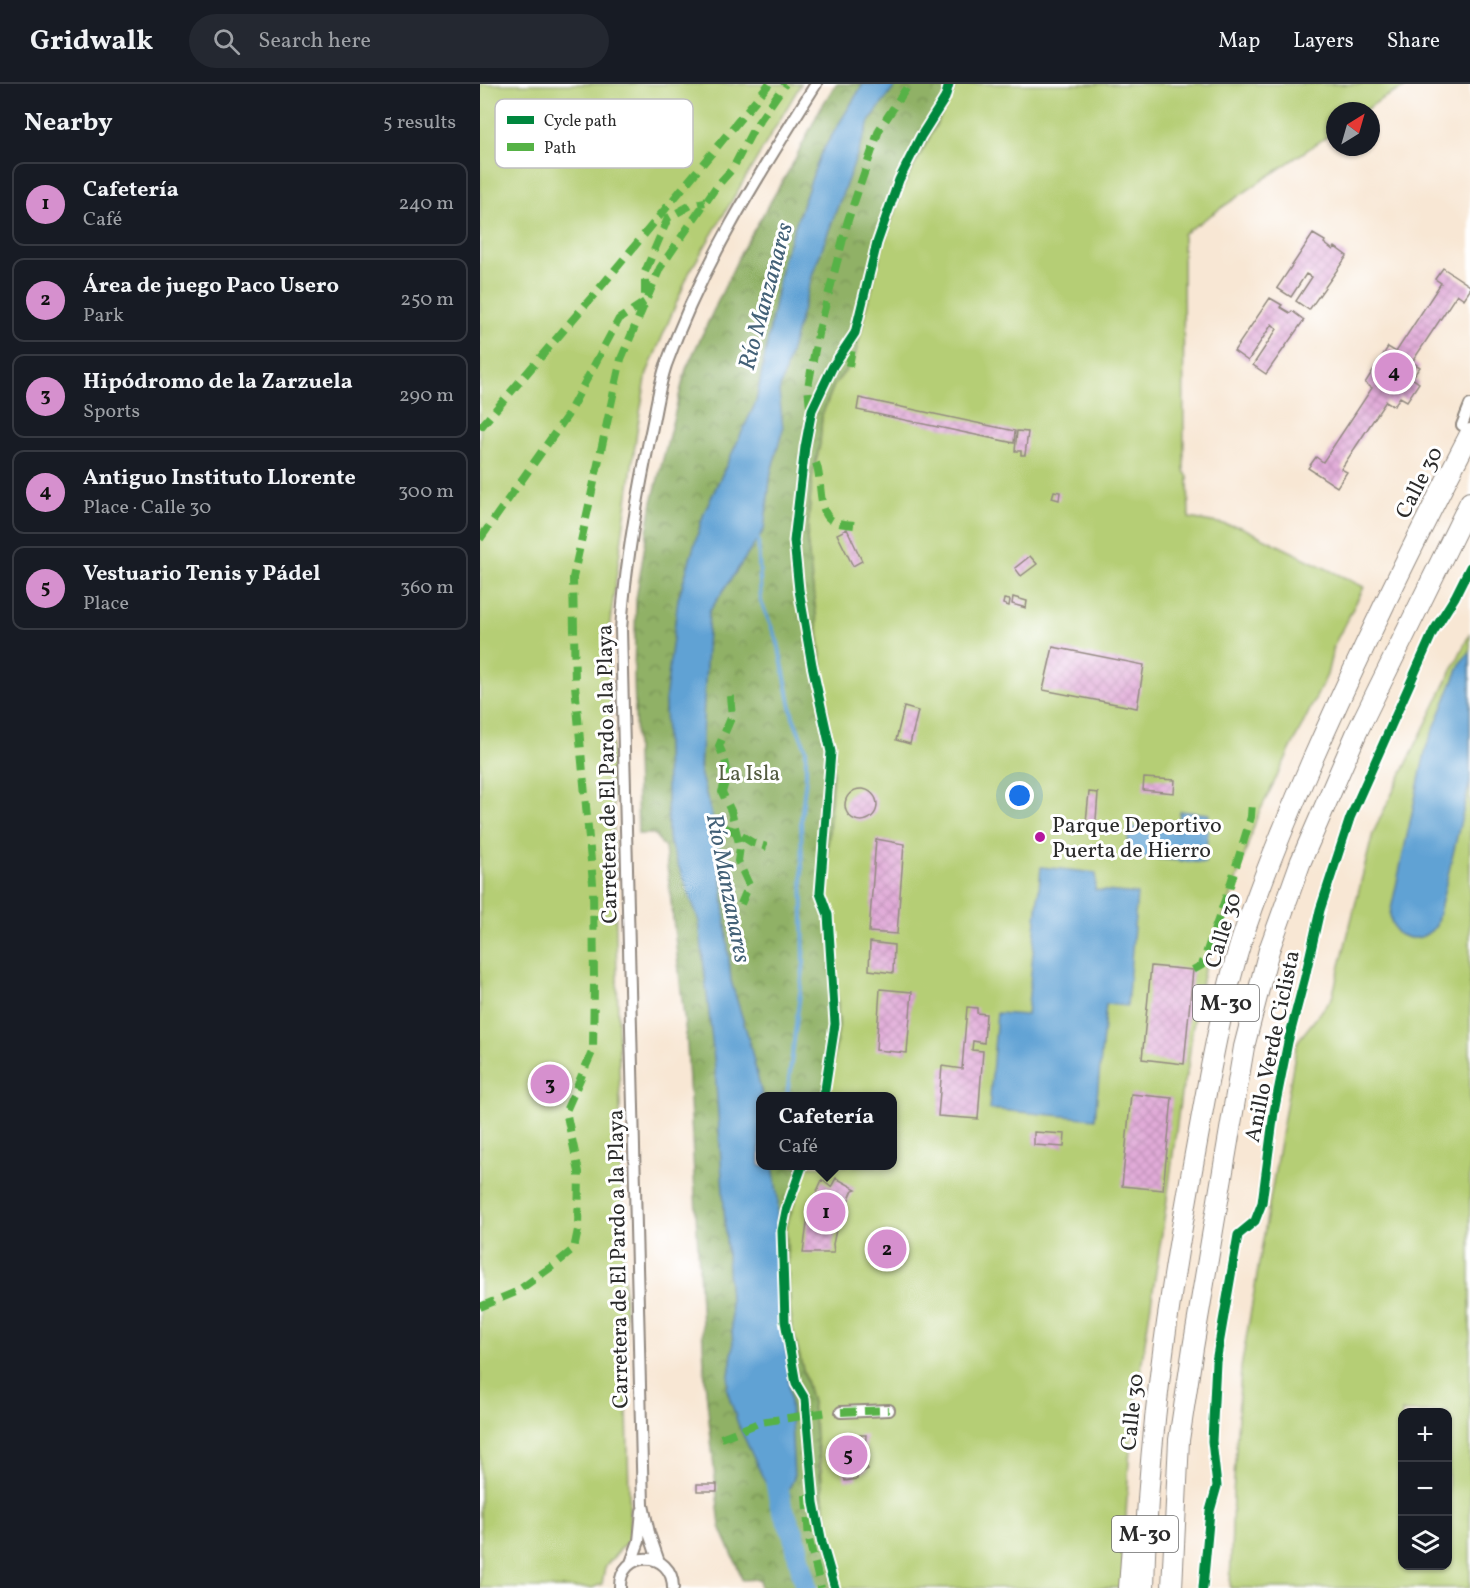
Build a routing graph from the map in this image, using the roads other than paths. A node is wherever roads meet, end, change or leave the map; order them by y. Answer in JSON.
{"nodes":[{"id":1,"x":816,"y":84,"type":"edge"},
{"id":2,"x":1470,"y":405,"type":"edge"},
{"id":3,"x":1466,"y":430,"type":"edge"},
{"id":4,"x":1470,"y":502,"type":"edge"},
{"id":5,"x":1470,"y":528,"type":"edge"},
{"id":6,"x":1436,"y":569,"type":"junction"},
{"id":7,"x":889,"y":1410,"type":"dead end"},
{"id":8,"x":842,"y":1412,"type":"dead end"},
{"id":9,"x":1148,"y":1480,"type":"junction"},
{"id":10,"x":643,"y":1505,"type":"junction"},
{"id":11,"x":659,"y":1562,"type":"junction"},
{"id":12,"x":631,"y":1563,"type":"junction"},
{"id":13,"x":620,"y":1588,"type":"edge"},
{"id":14,"x":673,"y":1588,"type":"edge"},
{"id":15,"x":1129,"y":1588,"type":"edge"},
{"id":16,"x":1144,"y":1588,"type":"edge"},
{"id":17,"x":1172,"y":1588,"type":"edge"}],
"edges":[{"from":1,"to":10,"type":"street","name":"Carretera de El Pardo a la Playa"},
{"from":2,"to":3,"type":"street"},
{"from":3,"to":9,"type":"highway","name":"Calle 30","number":"M-30"},
{"from":4,"to":6,"type":"highway","number":"M-30"},
{"from":5,"to":6,"type":"highway"},
{"from":6,"to":17,"type":"highway","number":"M-30"},
{"from":7,"to":8,"type":"street"},
{"from":9,"to":15,"type":"highway"},
{"from":9,"to":16,"type":"highway","name":"Calle 30","number":"M-30"},
{"from":10,"to":11,"type":"street","name":"Carretera de El Pardo a la Playa"},
{"from":10,"to":12,"type":"street","name":"Carretera de El Pardo a la Playa"},
{"from":11,"to":12,"type":"street"},
{"from":11,"to":14,"type":"street","name":"Carretera de El Pardo a la Playa"},
{"from":12,"to":13,"type":"street","name":"Carretera de El Pardo a la Playa"}]}
